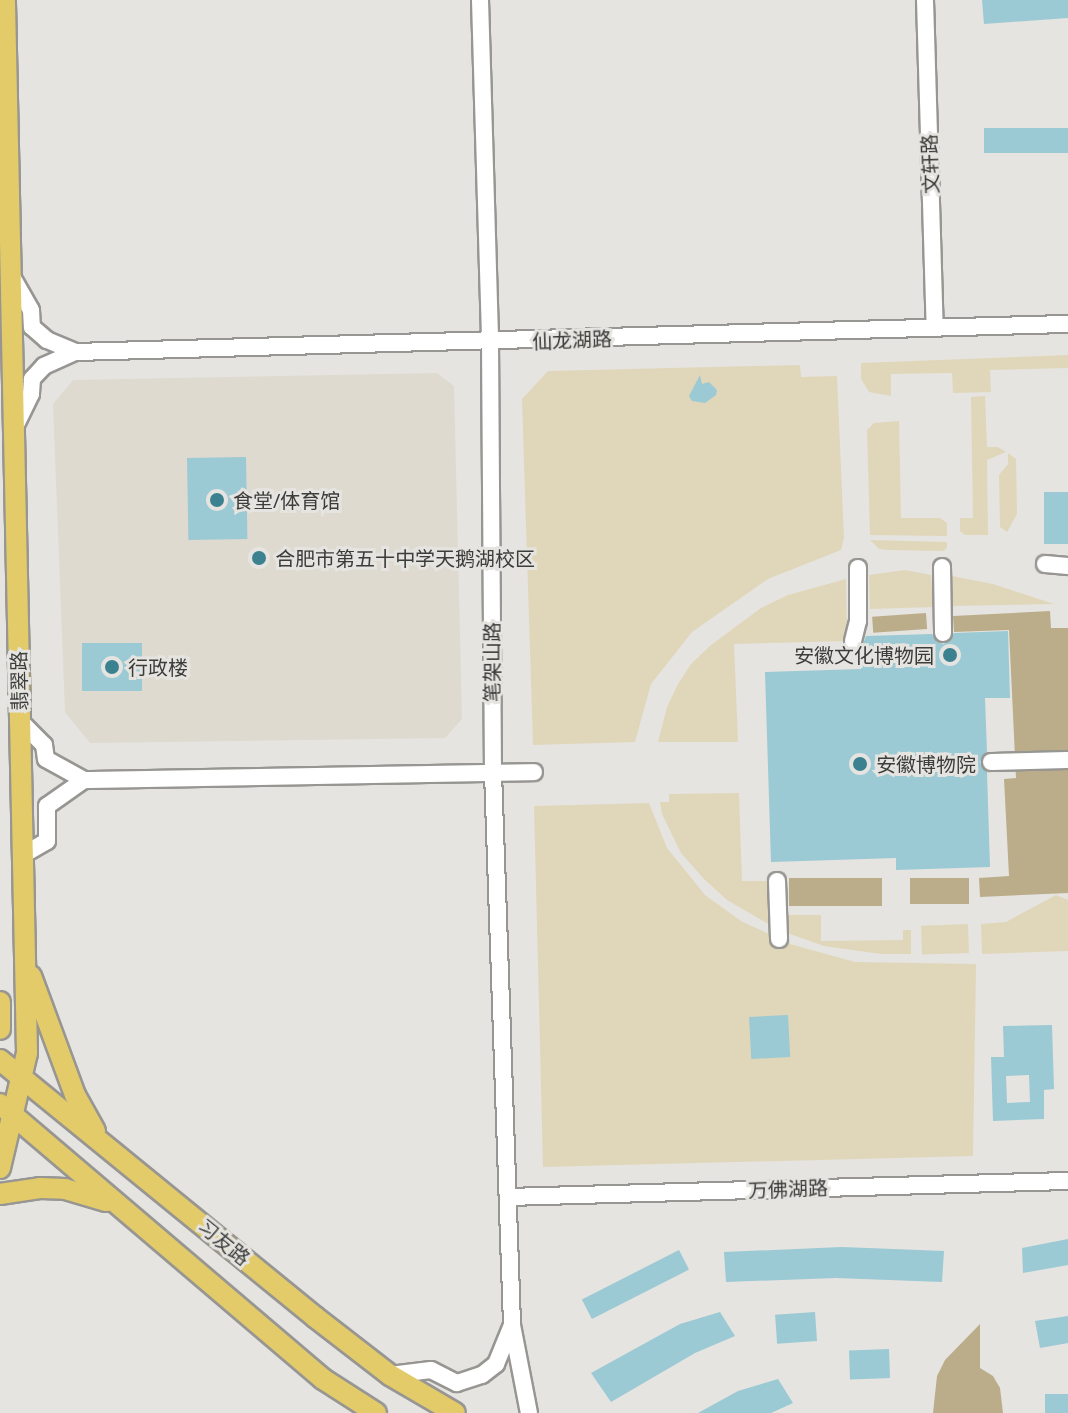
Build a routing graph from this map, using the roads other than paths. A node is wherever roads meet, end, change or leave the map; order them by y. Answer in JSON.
{"nodes":[{"id":1,"x":5,"y":0,"type":"edge"},
{"id":2,"x":480,"y":0,"type":"edge"},
{"id":3,"x":925,"y":0,"type":"edge"},
{"id":4,"x":11,"y":275,"type":"junction"},
{"id":5,"x":1068,"y":324,"type":"edge"},
{"id":6,"x":935,"y":328,"type":"junction"},
{"id":7,"x":490,"y":343,"type":"junction"},
{"id":8,"x":75,"y":352,"type":"junction"},
{"id":9,"x":14,"y":428,"type":"junction"},
{"id":10,"x":1045,"y":564,"type":"dead end"},
{"id":11,"x":1068,"y":566,"type":"edge"},
{"id":12,"x":942,"y":567,"type":"dead end"},
{"id":13,"x":858,"y":568,"type":"dead end"},
{"id":14,"x":943,"y":633,"type":"dead end"},
{"id":15,"x":853,"y":641,"type":"dead end"},
{"id":16,"x":20,"y":721,"type":"junction"},
{"id":17,"x":1068,"y":760,"type":"edge"},
{"id":18,"x":991,"y":762,"type":"dead end"},
{"id":19,"x":493,"y":772,"type":"junction"},
{"id":20,"x":534,"y":772,"type":"dead end"},
{"id":21,"x":84,"y":780,"type":"junction"},
{"id":22,"x":23,"y":855,"type":"junction"},
{"id":23,"x":777,"y":881,"type":"dead end"},
{"id":24,"x":779,"y":939,"type":"dead end"},
{"id":25,"x":25,"y":960,"type":"junction"},
{"id":26,"x":0,"y":1002,"type":"edge"},
{"id":27,"x":0,"y":1029,"type":"edge"},
{"id":28,"x":0,"y":1060,"type":"edge"},
{"id":29,"x":21,"y":1078,"type":"junction"},
{"id":30,"x":7,"y":1110,"type":"edge"},
{"id":31,"x":106,"y":1147,"type":"junction"},
{"id":32,"x":0,"y":1168,"type":"edge"},
{"id":33,"x":1068,"y":1181,"type":"edge"},
{"id":34,"x":0,"y":1194,"type":"edge"},
{"id":35,"x":508,"y":1197,"type":"junction"},
{"id":36,"x":118,"y":1207,"type":"junction"},
{"id":37,"x":512,"y":1325,"type":"junction"},
{"id":38,"x":390,"y":1375,"type":"junction"},
{"id":39,"x":376,"y":1413,"type":"edge"},
{"id":40,"x":455,"y":1413,"type":"edge"},
{"id":41,"x":529,"y":1413,"type":"edge"}],
"edges":[{"from":1,"to":4,"type":"main road","name":"翡翠路"},
{"from":2,"to":7,"type":"street","name":"笔架山路"},
{"from":3,"to":6,"type":"street","name":"文轩路"},
{"from":4,"to":8,"type":"street"},
{"from":4,"to":9,"type":"main road","name":"翡翠路"},
{"from":5,"to":6,"type":"street","name":"仙龙湖路"},
{"from":6,"to":7,"type":"street","name":"仙龙湖路"},
{"from":7,"to":8,"type":"street","name":"仙龙湖路"},
{"from":7,"to":19,"type":"street","name":"笔架山路"},
{"from":8,"to":9,"type":"street"},
{"from":9,"to":16,"type":"main road","name":"翡翠路"},
{"from":10,"to":11,"type":"street"},
{"from":12,"to":14,"type":"street"},
{"from":13,"to":15,"type":"street"},
{"from":16,"to":21,"type":"street"},
{"from":16,"to":22,"type":"main road","name":"翡翠路"},
{"from":17,"to":18,"type":"street"},
{"from":19,"to":20,"type":"street"},
{"from":19,"to":21,"type":"street"},
{"from":19,"to":35,"type":"street","name":"笔架山路"},
{"from":21,"to":22,"type":"street"},
{"from":22,"to":25,"type":"main road","name":"翡翠路"},
{"from":23,"to":24,"type":"street"},
{"from":25,"to":29,"type":"main road","name":"翡翠路"},
{"from":25,"to":31,"type":"main road"},
{"from":26,"to":27,"type":"main road"},
{"from":28,"to":29,"type":"main road","name":"习友路"},
{"from":29,"to":30,"type":"main road","name":"翡翠路"},
{"from":29,"to":31,"type":"main road","name":"习友路"},
{"from":30,"to":32,"type":"main road","name":"翡翠路"},
{"from":30,"to":36,"type":"main road","name":"习友路"},
{"from":31,"to":38,"type":"main road","name":"习友路"},
{"from":33,"to":35,"type":"street","name":"万佛湖路"},
{"from":34,"to":36,"type":"main road"},
{"from":35,"to":37,"type":"street","name":"笔架山路"},
{"from":36,"to":39,"type":"main road","name":"习友路"},
{"from":37,"to":38,"type":"street"},
{"from":37,"to":41,"type":"street"},
{"from":38,"to":40,"type":"main road","name":"习友路"}]}
